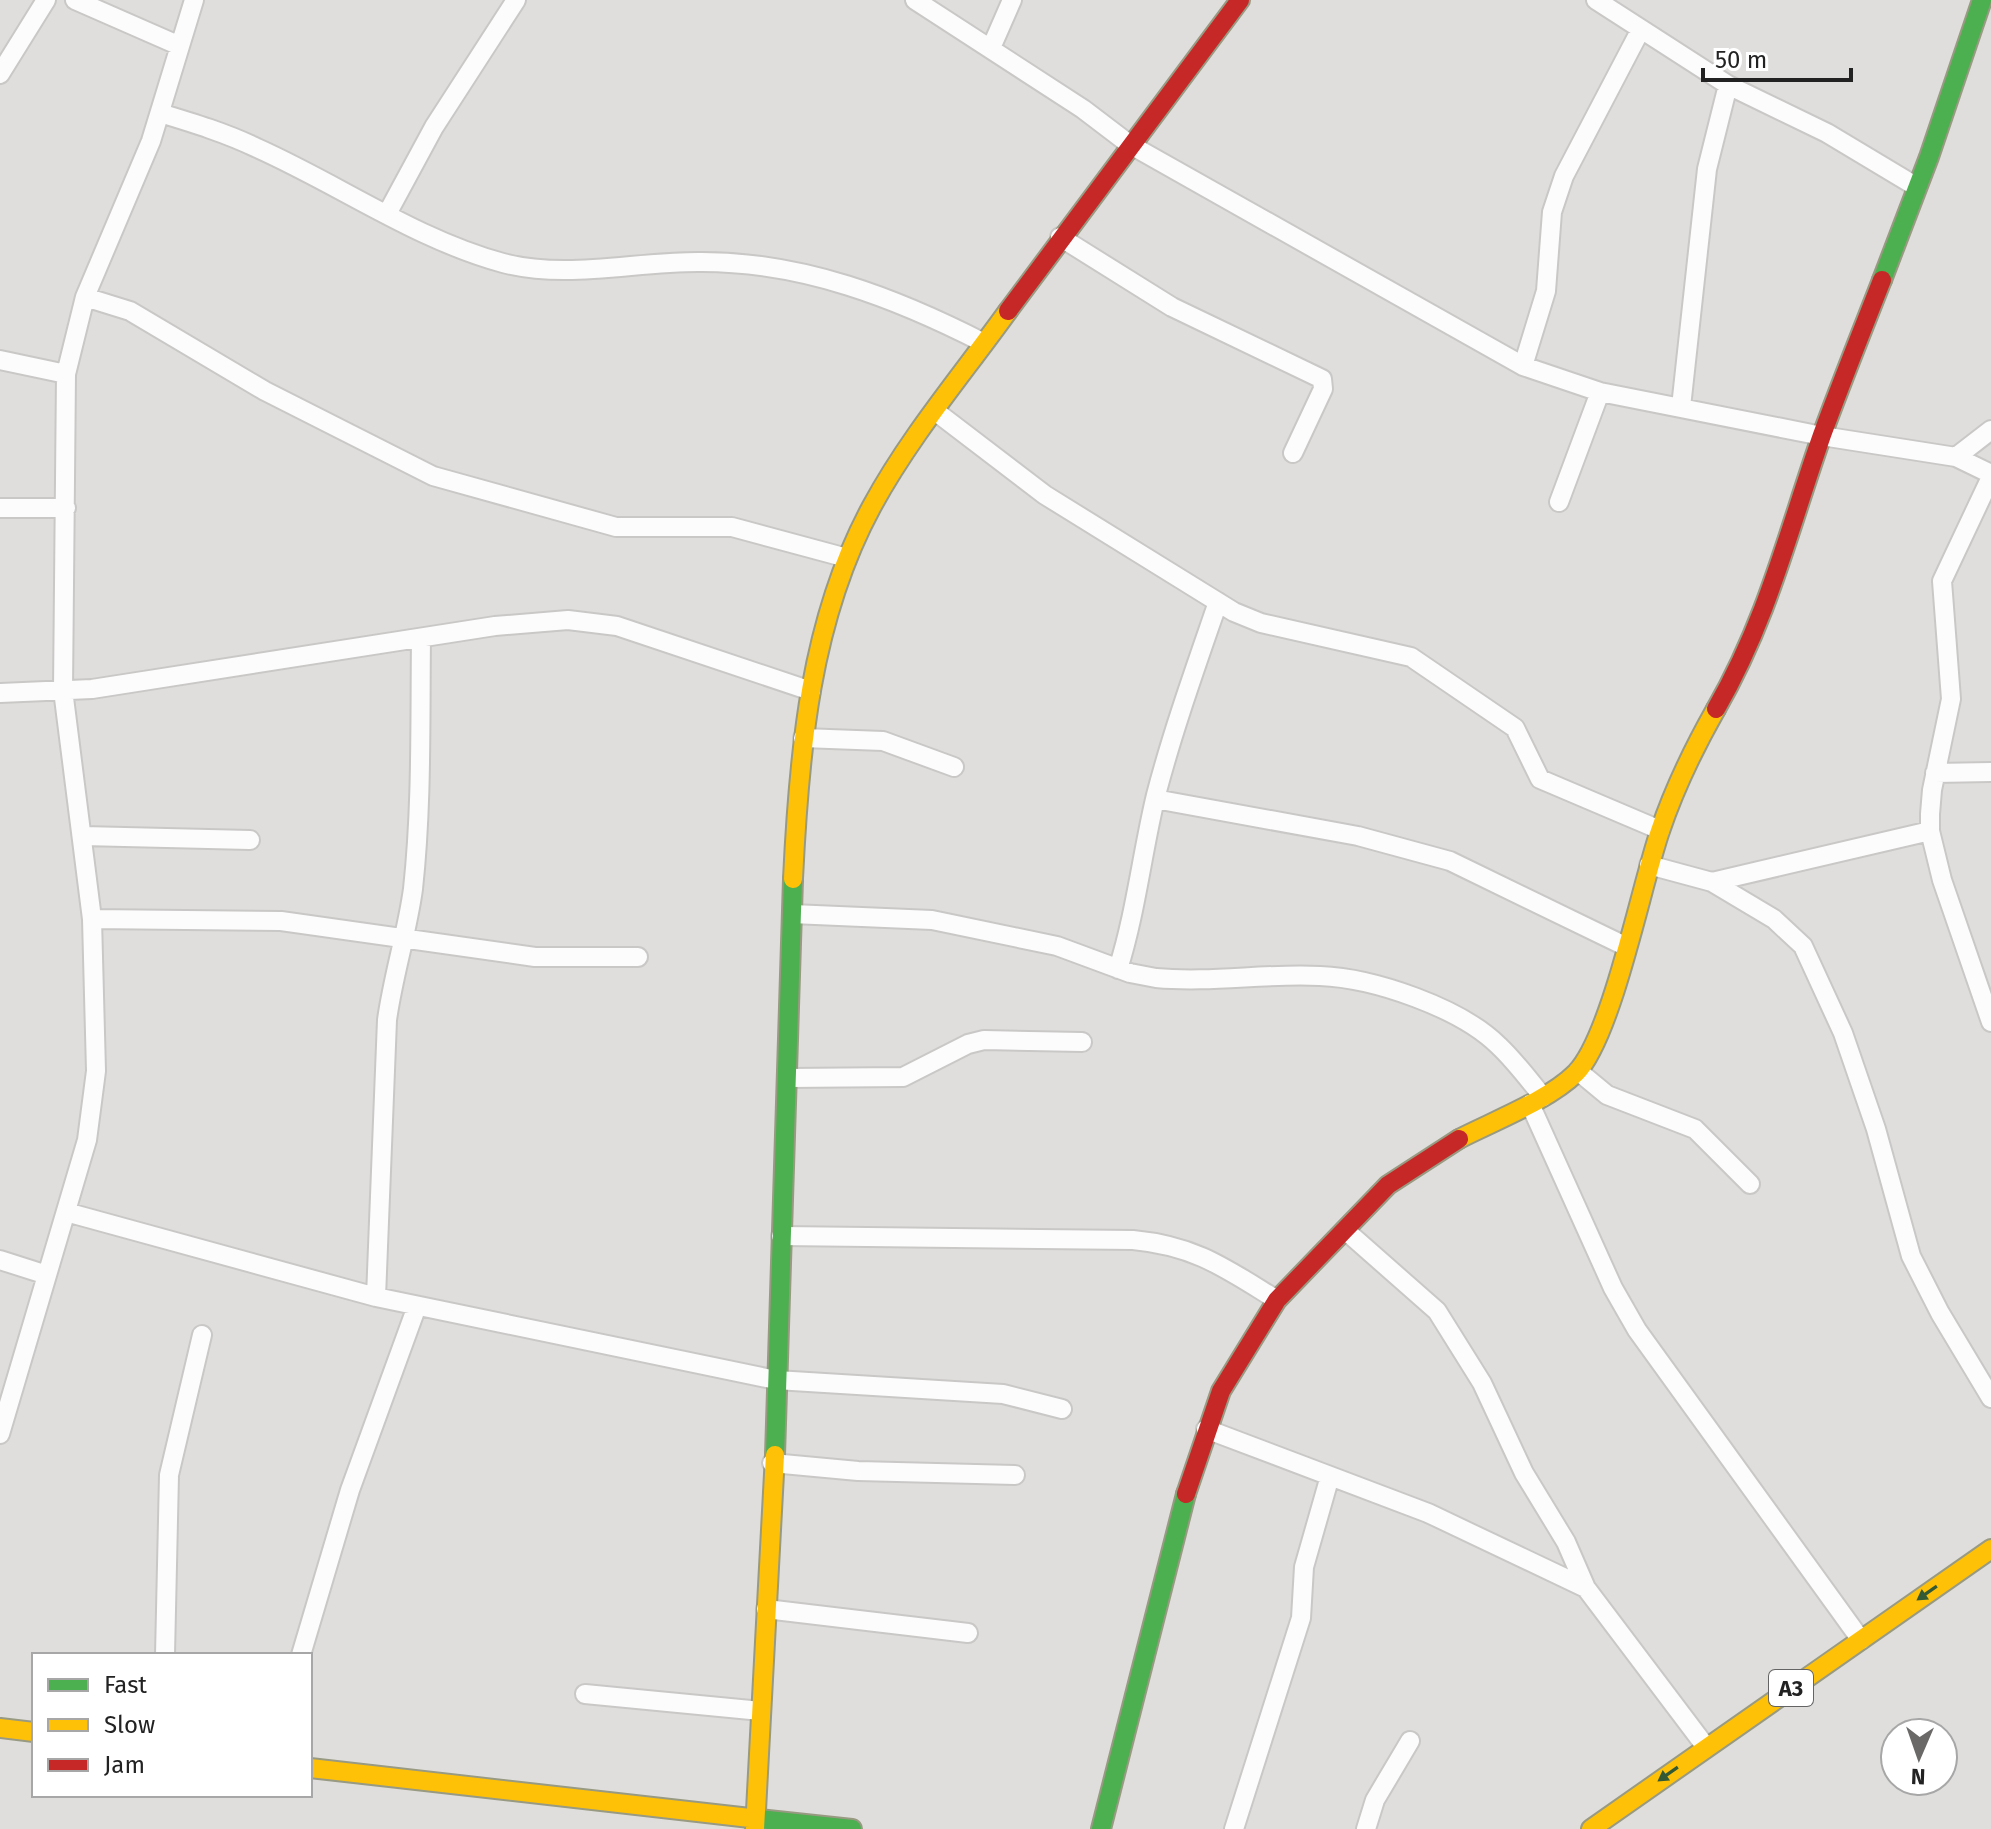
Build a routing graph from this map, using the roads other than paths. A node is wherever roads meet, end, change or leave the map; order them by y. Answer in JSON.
{"nodes":[{"id":1,"x":46,"y":0,"type":"edge"},
{"id":2,"x":75,"y":0,"type":"edge"},
{"id":3,"x":194,"y":0,"type":"edge"},
{"id":4,"x":516,"y":0,"type":"edge"},
{"id":5,"x":915,"y":0,"type":"edge"},
{"id":6,"x":1012,"y":0,"type":"edge"},
{"id":7,"x":1240,"y":0,"type":"edge"},
{"id":8,"x":1596,"y":0,"type":"edge"},
{"id":9,"x":1982,"y":0,"type":"edge"},
{"id":10,"x":1641,"y":29,"type":"junction"},
{"id":11,"x":180,"y":46,"type":"junction"},
{"id":12,"x":991,"y":48,"type":"junction"},
{"id":13,"x":1,"y":72,"type":"edge"},
{"id":14,"x":1728,"y":85,"type":"junction"},
{"id":15,"x":160,"y":113,"type":"junction"},
{"id":16,"x":1129,"y":144,"type":"junction"},
{"id":17,"x":1917,"y":187,"type":"junction"},
{"id":18,"x":387,"y":214,"type":"junction"},
{"id":19,"x":1060,"y":237,"type":"junction"},
{"id":20,"x":85,"y":297,"type":"junction"},
{"id":21,"x":984,"y":343,"type":"junction"},
{"id":22,"x":0,"y":360,"type":"edge"},
{"id":23,"x":1523,"y":366,"type":"junction"},
{"id":24,"x":66,"y":374,"type":"junction"},
{"id":25,"x":1600,"y":392,"type":"junction"},
{"id":26,"x":1681,"y":407,"type":"junction"},
{"id":27,"x":935,"y":411,"type":"junction"},
{"id":28,"x":1991,"y":430,"type":"edge"},
{"id":29,"x":1822,"y":436,"type":"junction"},
{"id":30,"x":1293,"y":453,"type":"dead end"},
{"id":31,"x":1956,"y":457,"type":"junction"},
{"id":32,"x":1991,"y":476,"type":"edge"},
{"id":33,"x":1559,"y":502,"type":"dead end"},
{"id":34,"x":0,"y":508,"type":"edge"},
{"id":35,"x":66,"y":508,"type":"junction"},
{"id":36,"x":847,"y":558,"type":"junction"},
{"id":37,"x":1218,"y":602,"type":"junction"},
{"id":38,"x":421,"y":639,"type":"junction"},
{"id":39,"x":63,"y":690,"type":"junction"},
{"id":40,"x":811,"y":691,"type":"junction"},
{"id":41,"x":0,"y":693,"type":"edge"},
{"id":42,"x":803,"y":738,"type":"junction"},
{"id":43,"x":954,"y":767,"type":"dead end"},
{"id":44,"x":1991,"y":772,"type":"edge"},
{"id":45,"x":1935,"y":773,"type":"junction"},
{"id":46,"x":1155,"y":799,"type":"junction"},
{"id":47,"x":1660,"y":830,"type":"junction"},
{"id":48,"x":1930,"y":831,"type":"junction"},
{"id":49,"x":83,"y":836,"type":"junction"},
{"id":50,"x":250,"y":840,"type":"dead end"},
{"id":51,"x":1649,"y":865,"type":"junction"},
{"id":52,"x":1712,"y":882,"type":"junction"},
{"id":53,"x":792,"y":914,"type":"junction"},
{"id":54,"x":92,"y":919,"type":"junction"},
{"id":55,"x":405,"y":937,"type":"junction"},
{"id":56,"x":1625,"y":946,"type":"junction"},
{"id":57,"x":638,"y":957,"type":"dead end"},
{"id":58,"x":1118,"y":969,"type":"junction"},
{"id":59,"x":1991,"y":1022,"type":"edge"},
{"id":60,"x":1082,"y":1042,"type":"dead end"},
{"id":61,"x":1578,"y":1071,"type":"junction"},
{"id":62,"x":788,"y":1078,"type":"junction"},
{"id":63,"x":1536,"y":1100,"type":"junction"},
{"id":64,"x":1750,"y":1184,"type":"dead end"},
{"id":65,"x":66,"y":1212,"type":"junction"},
{"id":66,"x":1345,"y":1230,"type":"junction"},
{"id":67,"x":781,"y":1236,"type":"junction"},
{"id":68,"x":0,"y":1260,"type":"edge"},
{"id":69,"x":47,"y":1275,"type":"junction"},
{"id":70,"x":376,"y":1297,"type":"junction"},
{"id":71,"x":1277,"y":1300,"type":"junction"},
{"id":72,"x":417,"y":1306,"type":"junction"},
{"id":73,"x":202,"y":1335,"type":"dead end"},
{"id":74,"x":776,"y":1380,"type":"junction"},
{"id":75,"x":1991,"y":1398,"type":"edge"},
{"id":76,"x":1062,"y":1409,"type":"dead end"},
{"id":77,"x":1206,"y":1429,"type":"junction"},
{"id":78,"x":0,"y":1434,"type":"edge"},
{"id":79,"x":772,"y":1463,"type":"junction"},
{"id":80,"x":1015,"y":1475,"type":"dead end"},
{"id":81,"x":1330,"y":1476,"type":"junction"},
{"id":82,"x":1991,"y":1549,"type":"edge"},
{"id":83,"x":1586,"y":1588,"type":"junction"},
{"id":84,"x":766,"y":1609,"type":"junction"},
{"id":85,"x":968,"y":1633,"type":"dead end"},
{"id":86,"x":1861,"y":1640,"type":"junction"},
{"id":87,"x":165,"y":1653,"type":"edge"},
{"id":88,"x":302,"y":1653,"type":"edge"},
{"id":89,"x":585,"y":1694,"type":"dead end"},
{"id":90,"x":761,"y":1711,"type":"junction"},
{"id":91,"x":0,"y":1728,"type":"edge"},
{"id":92,"x":32,"y":1732,"type":"edge"},
{"id":93,"x":1410,"y":1741,"type":"dead end"},
{"id":94,"x":1706,"y":1747,"type":"junction"},
{"id":95,"x":312,"y":1768,"type":"edge"},
{"id":96,"x":755,"y":1823,"type":"edge"},
{"id":97,"x":852,"y":1829,"type":"edge"},
{"id":98,"x":1101,"y":1829,"type":"edge"},
{"id":99,"x":1234,"y":1829,"type":"edge"},
{"id":100,"x":1366,"y":1829,"type":"edge"},
{"id":101,"x":1591,"y":1829,"type":"edge"}],
"edges":[{"from":1,"to":13,"type":"street"},
{"from":2,"to":11,"type":"street"},
{"from":3,"to":11,"type":"street"},
{"from":4,"to":18,"type":"street"},
{"from":5,"to":12,"type":"street"},
{"from":6,"to":12,"type":"street"},
{"from":7,"to":16,"type":"main road"},
{"from":8,"to":10,"type":"street"},
{"from":9,"to":17,"type":"main road"},
{"from":10,"to":14,"type":"street"},
{"from":10,"to":23,"type":"street"},
{"from":11,"to":15,"type":"street"},
{"from":12,"to":16,"type":"street"},
{"from":14,"to":17,"type":"street"},
{"from":14,"to":26,"type":"street"},
{"from":15,"to":18,"type":"street"},
{"from":15,"to":20,"type":"street"},
{"from":16,"to":19,"type":"main road"},
{"from":16,"to":23,"type":"street"},
{"from":17,"to":29,"type":"main road"},
{"from":18,"to":21,"type":"street"},
{"from":19,"to":21,"type":"main road"},
{"from":19,"to":30,"type":"street"},
{"from":20,"to":24,"type":"street"},
{"from":20,"to":36,"type":"street"},
{"from":21,"to":27,"type":"main road"},
{"from":22,"to":24,"type":"street"},
{"from":23,"to":25,"type":"street"},
{"from":24,"to":35,"type":"street"},
{"from":25,"to":26,"type":"street"},
{"from":25,"to":33,"type":"street"},
{"from":26,"to":29,"type":"street"},
{"from":27,"to":36,"type":"main road"},
{"from":27,"to":37,"type":"street"},
{"from":28,"to":31,"type":"street"},
{"from":29,"to":31,"type":"street"},
{"from":29,"to":47,"type":"main road"},
{"from":31,"to":32,"type":"street"},
{"from":32,"to":45,"type":"street"},
{"from":34,"to":35,"type":"street"},
{"from":35,"to":39,"type":"street"},
{"from":36,"to":40,"type":"main road"},
{"from":37,"to":46,"type":"street"},
{"from":37,"to":47,"type":"street"},
{"from":38,"to":39,"type":"street"},
{"from":38,"to":40,"type":"street"},
{"from":38,"to":55,"type":"street"},
{"from":39,"to":41,"type":"street"},
{"from":39,"to":49,"type":"street"},
{"from":40,"to":42,"type":"main road"},
{"from":42,"to":43,"type":"street"},
{"from":42,"to":53,"type":"main road"},
{"from":44,"to":45,"type":"street"},
{"from":45,"to":48,"type":"street"},
{"from":46,"to":56,"type":"street"},
{"from":46,"to":58,"type":"street"},
{"from":47,"to":51,"type":"main road"},
{"from":48,"to":52,"type":"street"},
{"from":48,"to":59,"type":"street"},
{"from":49,"to":50,"type":"street"},
{"from":49,"to":54,"type":"street"},
{"from":51,"to":52,"type":"street"},
{"from":51,"to":56,"type":"main road"},
{"from":52,"to":75,"type":"street"},
{"from":53,"to":58,"type":"street"},
{"from":53,"to":62,"type":"main road"},
{"from":54,"to":55,"type":"street"},
{"from":54,"to":65,"type":"street"},
{"from":55,"to":57,"type":"street"},
{"from":55,"to":70,"type":"street"},
{"from":56,"to":61,"type":"main road"},
{"from":58,"to":63,"type":"street"},
{"from":60,"to":62,"type":"street"},
{"from":61,"to":63,"type":"main road"},
{"from":61,"to":64,"type":"street"},
{"from":62,"to":67,"type":"main road"},
{"from":63,"to":66,"type":"main road"},
{"from":63,"to":86,"type":"street"},
{"from":65,"to":69,"type":"street"},
{"from":65,"to":70,"type":"street"},
{"from":66,"to":71,"type":"main road"},
{"from":66,"to":83,"type":"street"},
{"from":67,"to":71,"type":"street"},
{"from":67,"to":74,"type":"main road"},
{"from":68,"to":69,"type":"street"},
{"from":69,"to":78,"type":"street"},
{"from":70,"to":72,"type":"street"},
{"from":71,"to":77,"type":"main road"},
{"from":72,"to":74,"type":"street"},
{"from":72,"to":88,"type":"street"},
{"from":73,"to":87,"type":"street"},
{"from":74,"to":76,"type":"street"},
{"from":74,"to":79,"type":"main road"},
{"from":77,"to":81,"type":"street"},
{"from":77,"to":98,"type":"main road"},
{"from":79,"to":80,"type":"street"},
{"from":79,"to":84,"type":"main road"},
{"from":81,"to":83,"type":"street"},
{"from":81,"to":99,"type":"street"},
{"from":82,"to":86,"type":"main road","number":"A3","one_way":true},
{"from":83,"to":94,"type":"street"},
{"from":84,"to":85,"type":"street"},
{"from":84,"to":90,"type":"main road"},
{"from":86,"to":94,"type":"main road","number":"A3"},
{"from":89,"to":90,"type":"street"},
{"from":90,"to":96,"type":"main road"},
{"from":91,"to":92,"type":"main road"},
{"from":93,"to":100,"type":"street"},
{"from":94,"to":101,"type":"main road","number":"A3","one_way":true},
{"from":95,"to":96,"type":"main road"},
{"from":96,"to":97,"type":"main road"}]}
